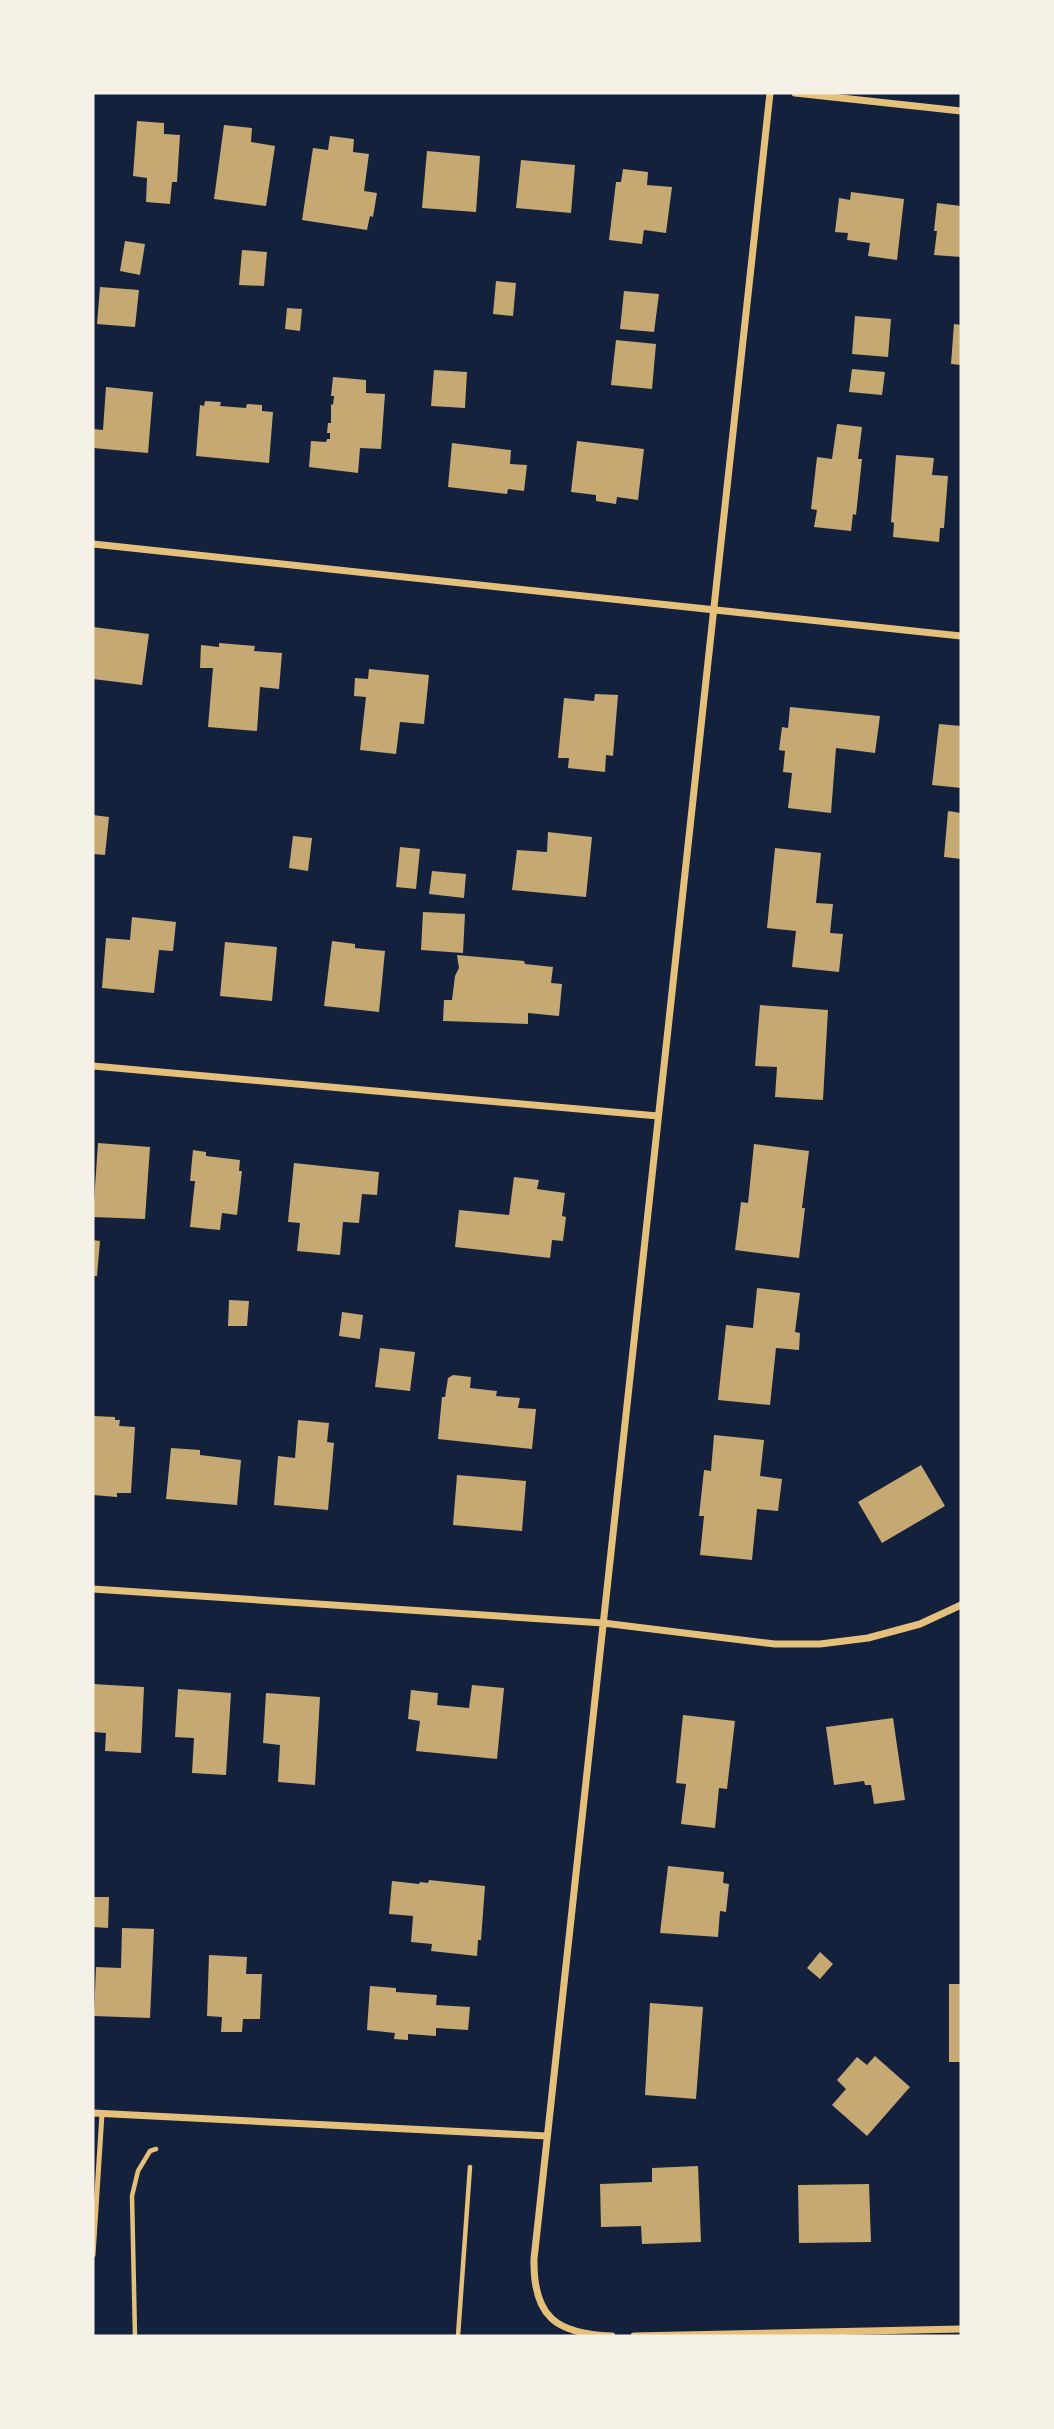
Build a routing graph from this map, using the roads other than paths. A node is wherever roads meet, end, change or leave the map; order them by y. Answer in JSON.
{"nodes":[{"id":1,"x":770,"y":93,"type":"edge"},
{"id":2,"x":795,"y":93,"type":"edge"},
{"id":3,"x":961,"y":111,"type":"edge"},
{"id":4,"x":93,"y":544,"type":"edge"},
{"id":5,"x":713,"y":609,"type":"junction"},
{"id":6,"x":961,"y":636,"type":"edge"},
{"id":7,"x":93,"y":1066,"type":"edge"},
{"id":8,"x":658,"y":1116,"type":"junction"},
{"id":9,"x":93,"y":1589,"type":"edge"},
{"id":10,"x":961,"y":1605,"type":"edge"},
{"id":11,"x":603,"y":1623,"type":"junction"},
{"id":12,"x":93,"y":2113,"type":"edge"},
{"id":13,"x":102,"y":2113,"type":"junction"},
{"id":14,"x":547,"y":2136,"type":"junction"},
{"id":15,"x":93,"y":2255,"type":"edge"},
{"id":16,"x":961,"y":2329,"type":"edge"},
{"id":17,"x":713,"y":2335,"type":"edge"},
{"id":18,"x":612,"y":2336,"type":"edge"},
{"id":19,"x":634,"y":2336,"type":"edge"}],
"edges":[{"from":1,"to":5,"type":"street"},
{"from":2,"to":3,"type":"street"},
{"from":4,"to":5,"type":"street"},
{"from":5,"to":6,"type":"street"},
{"from":5,"to":8,"type":"street"},
{"from":7,"to":8,"type":"street"},
{"from":8,"to":11,"type":"street"},
{"from":9,"to":11,"type":"street"},
{"from":10,"to":11,"type":"street"},
{"from":11,"to":14,"type":"street"},
{"from":12,"to":13,"type":"street"},
{"from":13,"to":14,"type":"street"},
{"from":13,"to":15,"type":"lane"},
{"from":14,"to":18,"type":"street"},
{"from":16,"to":17,"type":"street"},
{"from":17,"to":19,"type":"street"}]}
